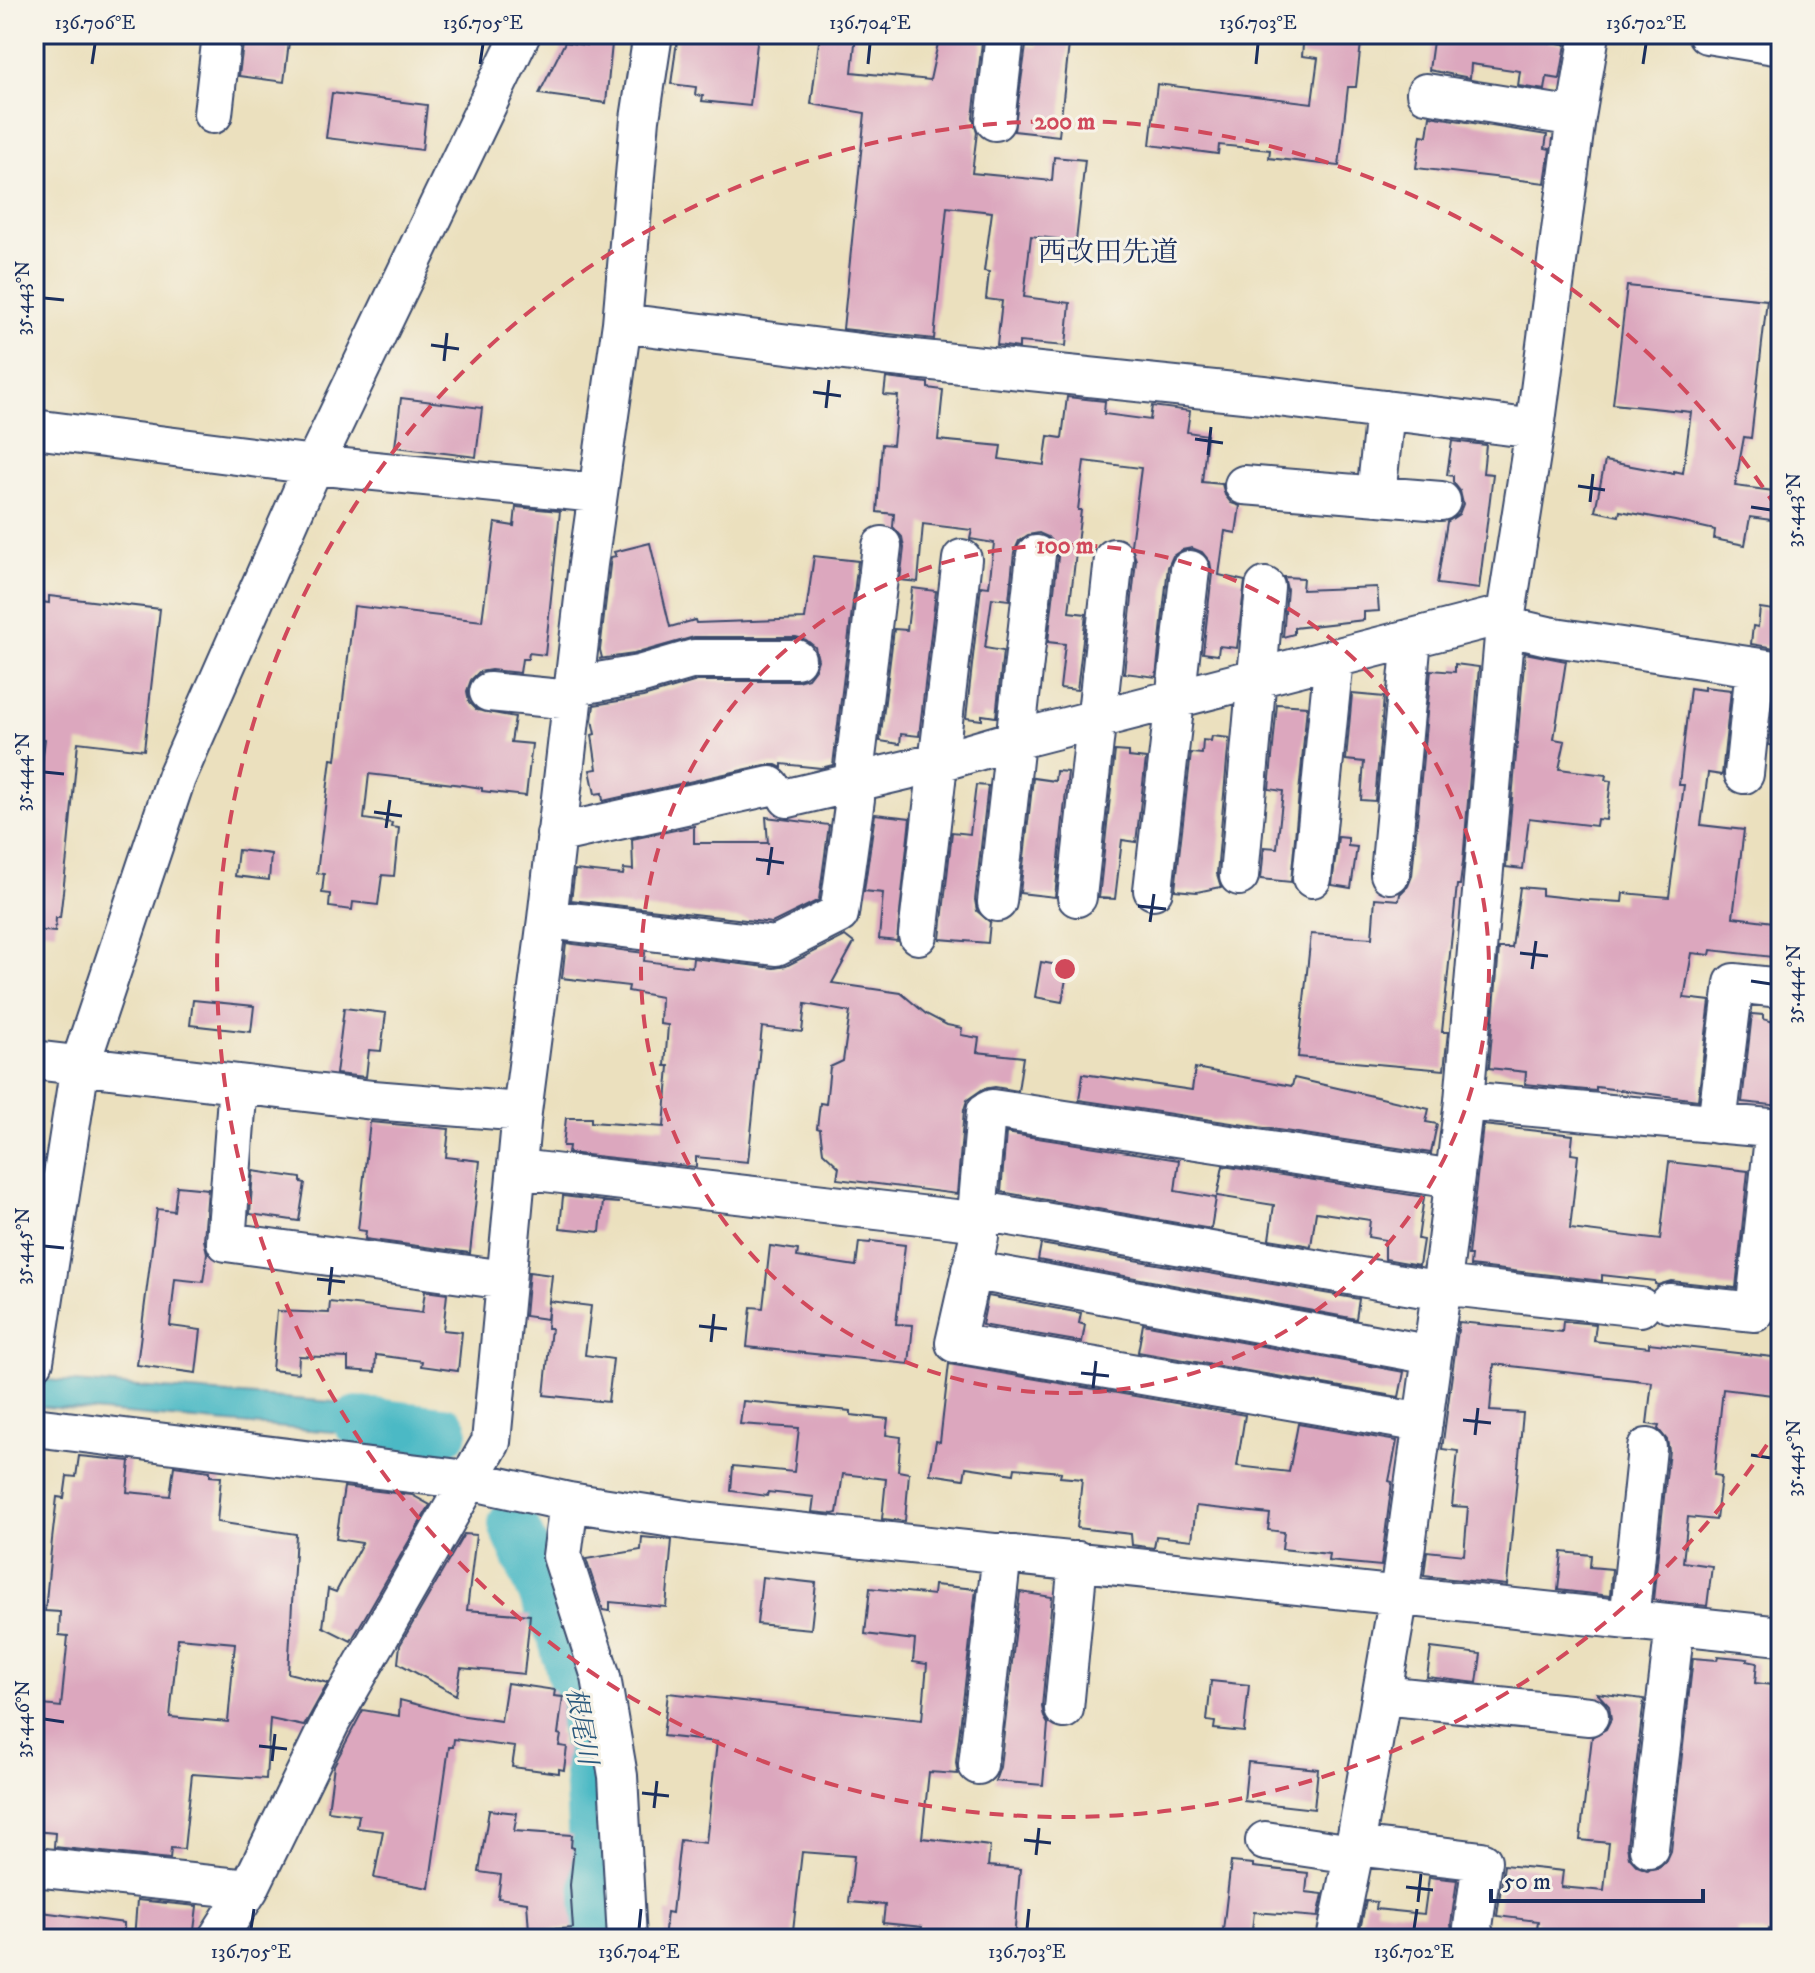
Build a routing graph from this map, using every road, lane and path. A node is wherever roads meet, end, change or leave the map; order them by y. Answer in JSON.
{"nodes":[{"id":1,"x":222,"y":34,"type":"edge"},
{"id":2,"x":521,"y":34,"type":"edge"},
{"id":3,"x":653,"y":34,"type":"edge"},
{"id":4,"x":1005,"y":34,"type":"edge"},
{"id":5,"x":1590,"y":34,"type":"edge"},
{"id":6,"x":1707,"y":34,"type":"edge"},
{"id":7,"x":1781,"y":46,"type":"edge"},
{"id":8,"x":1426,"y":93,"type":"dead end"},
{"id":9,"x":213,"y":114,"type":"dead end"},
{"id":10,"x":1576,"y":117,"type":"junction"},
{"id":11,"x":995,"y":121,"type":"dead end"},
{"id":12,"x":622,"y":323,"type":"junction"},
{"id":13,"x":1385,"y":410,"type":"junction"},
{"id":14,"x":34,"y":429,"type":"edge"},
{"id":15,"x":1535,"y":429,"type":"junction"},
{"id":16,"x":314,"y":465,"type":"junction"},
{"id":17,"x":1244,"y":485,"type":"dead end"},
{"id":18,"x":597,"y":493,"type":"junction"},
{"id":19,"x":1376,"y":496,"type":"junction"},
{"id":20,"x":1441,"y":501,"type":"dead end"},
{"id":21,"x":882,"y":546,"type":"dead end"},
{"id":22,"x":1036,"y":555,"type":"dead end"},
{"id":23,"x":1114,"y":558,"type":"dead end"},
{"id":24,"x":962,"y":559,"type":"dead end"},
{"id":25,"x":1190,"y":570,"type":"dead end"},
{"id":26,"x":1265,"y":587,"type":"dead end"},
{"id":27,"x":1505,"y":620,"type":"junction"},
{"id":28,"x":1412,"y":638,"type":"junction"},
{"id":29,"x":1334,"y":658,"type":"junction"},
{"id":30,"x":796,"y":659,"type":"dead end"},
{"id":31,"x":1768,"y":670,"type":"edge"},
{"id":32,"x":1256,"y":678,"type":"junction"},
{"id":33,"x":489,"y":692,"type":"dead end"},
{"id":34,"x":573,"y":693,"type":"junction"},
{"id":35,"x":1175,"y":699,"type":"junction"},
{"id":36,"x":1097,"y":719,"type":"junction"},
{"id":37,"x":1015,"y":740,"type":"junction"},
{"id":38,"x":936,"y":763,"type":"junction"},
{"id":39,"x":1744,"y":774,"type":"dead end"},
{"id":40,"x":853,"y":782,"type":"junction"},
{"id":41,"x":556,"y":834,"type":"junction"},
{"id":42,"x":1390,"y":874,"type":"dead end"},
{"id":43,"x":1239,"y":876,"type":"dead end"},
{"id":44,"x":1312,"y":878,"type":"dead end"},
{"id":45,"x":1153,"y":890,"type":"dead end"},
{"id":46,"x":1077,"y":897,"type":"dead end"},
{"id":47,"x":997,"y":902,"type":"dead end"},
{"id":48,"x":547,"y":919,"type":"junction"},
{"id":49,"x":918,"y":935,"type":"dead end"},
{"id":50,"x":1781,"y":988,"type":"edge"},
{"id":51,"x":34,"y":1060,"type":"edge"},
{"id":52,"x":80,"y":1065,"type":"junction"},
{"id":53,"x":238,"y":1084,"type":"junction"},
{"id":54,"x":1464,"y":1101,"type":"junction"},
{"id":55,"x":522,"y":1112,"type":"junction"},
{"id":56,"x":1717,"y":1124,"type":"junction"},
{"id":57,"x":1778,"y":1128,"type":"edge"},
{"id":58,"x":518,"y":1169,"type":"junction"},
{"id":59,"x":1454,"y":1179,"type":"junction"},
{"id":60,"x":977,"y":1214,"type":"junction"},
{"id":61,"x":971,"y":1270,"type":"junction"},
{"id":62,"x":506,"y":1280,"type":"junction"},
{"id":63,"x":1441,"y":1288,"type":"junction"},
{"id":64,"x":35,"y":1352,"type":"edge"},
{"id":65,"x":1432,"y":1355,"type":"junction"},
{"id":66,"x":1423,"y":1423,"type":"junction"},
{"id":67,"x":34,"y":1427,"type":"edge"},
{"id":68,"x":1647,"y":1448,"type":"dead end"},
{"id":69,"x":468,"y":1480,"type":"junction"},
{"id":70,"x":569,"y":1502,"type":"junction"},
{"id":71,"x":1002,"y":1553,"type":"junction"},
{"id":72,"x":1078,"y":1561,"type":"junction"},
{"id":73,"x":1399,"y":1595,"type":"junction"},
{"id":74,"x":1629,"y":1621,"type":"junction"},
{"id":75,"x":1675,"y":1625,"type":"junction"},
{"id":76,"x":1781,"y":1636,"type":"edge"},
{"id":77,"x":1382,"y":1695,"type":"junction"},
{"id":78,"x":1064,"y":1709,"type":"dead end"},
{"id":79,"x":1589,"y":1716,"type":"dead end"},
{"id":80,"x":978,"y":1765,"type":"dead end"},
{"id":81,"x":1265,"y":1841,"type":"dead end"},
{"id":82,"x":1649,"y":1848,"type":"dead end"},
{"id":83,"x":1354,"y":1850,"type":"junction"},
{"id":84,"x":34,"y":1867,"type":"edge"},
{"id":85,"x":249,"y":1889,"type":"junction"},
{"id":86,"x":217,"y":1939,"type":"edge"},
{"id":87,"x":627,"y":1939,"type":"edge"},
{"id":88,"x":1336,"y":1939,"type":"edge"},
{"id":89,"x":1476,"y":1939,"type":"edge"}],
"edges":[{"from":1,"to":9,"type":"street"},
{"from":2,"to":16,"type":"street"},
{"from":3,"to":12,"type":"street"},
{"from":4,"to":11,"type":"street"},
{"from":5,"to":10,"type":"street"},
{"from":6,"to":7,"type":"street"},
{"from":8,"to":10,"type":"street"},
{"from":10,"to":15,"type":"street"},
{"from":12,"to":13,"type":"street"},
{"from":12,"to":18,"type":"street"},
{"from":13,"to":15,"type":"street"},
{"from":13,"to":19,"type":"street"},
{"from":14,"to":16,"type":"street"},
{"from":15,"to":27,"type":"street"},
{"from":16,"to":18,"type":"street"},
{"from":16,"to":52,"type":"street"},
{"from":17,"to":19,"type":"street"},
{"from":18,"to":34,"type":"street"},
{"from":19,"to":20,"type":"street"},
{"from":21,"to":40,"type":"street"},
{"from":22,"to":37,"type":"street"},
{"from":23,"to":36,"type":"street"},
{"from":24,"to":38,"type":"street"},
{"from":25,"to":35,"type":"street"},
{"from":26,"to":32,"type":"street"},
{"from":27,"to":28,"type":"street"},
{"from":27,"to":31,"type":"street"},
{"from":27,"to":54,"type":"street"},
{"from":28,"to":29,"type":"street"},
{"from":28,"to":42,"type":"street"},
{"from":29,"to":32,"type":"street"},
{"from":29,"to":44,"type":"street"},
{"from":30,"to":34,"type":"street"},
{"from":31,"to":39,"type":"street"},
{"from":32,"to":35,"type":"street"},
{"from":32,"to":43,"type":"street"},
{"from":33,"to":34,"type":"street"},
{"from":34,"to":41,"type":"street"},
{"from":35,"to":36,"type":"street"},
{"from":35,"to":45,"type":"street"},
{"from":36,"to":37,"type":"street"},
{"from":36,"to":46,"type":"street"},
{"from":37,"to":38,"type":"street"},
{"from":37,"to":47,"type":"street"},
{"from":38,"to":40,"type":"street"},
{"from":38,"to":49,"type":"street"},
{"from":40,"to":41,"type":"street"},
{"from":40,"to":48,"type":"street"},
{"from":41,"to":48,"type":"street"},
{"from":48,"to":55,"type":"street"},
{"from":50,"to":56,"type":"street"},
{"from":51,"to":52,"type":"street"},
{"from":52,"to":53,"type":"street"},
{"from":52,"to":64,"type":"street"},
{"from":53,"to":55,"type":"street"},
{"from":53,"to":62,"type":"street"},
{"from":54,"to":56,"type":"street"},
{"from":54,"to":59,"type":"street"},
{"from":55,"to":58,"type":"street"},
{"from":56,"to":57,"type":"street"},
{"from":57,"to":63,"type":"street"},
{"from":58,"to":60,"type":"street"},
{"from":58,"to":62,"type":"street"},
{"from":59,"to":60,"type":"street"},
{"from":59,"to":63,"type":"street"},
{"from":60,"to":61,"type":"street"},
{"from":60,"to":63,"type":"street"},
{"from":61,"to":65,"type":"street"},
{"from":61,"to":66,"type":"street"},
{"from":62,"to":69,"type":"street"},
{"from":63,"to":65,"type":"street"},
{"from":65,"to":66,"type":"street"},
{"from":66,"to":73,"type":"street"},
{"from":67,"to":69,"type":"street"},
{"from":68,"to":74,"type":"street"},
{"from":69,"to":70,"type":"street"},
{"from":69,"to":85,"type":"street"},
{"from":70,"to":71,"type":"street"},
{"from":70,"to":87,"type":"street"},
{"from":71,"to":72,"type":"street"},
{"from":71,"to":80,"type":"street"},
{"from":72,"to":73,"type":"street"},
{"from":72,"to":78,"type":"street"},
{"from":73,"to":74,"type":"street"},
{"from":73,"to":77,"type":"street"},
{"from":74,"to":75,"type":"street"},
{"from":75,"to":76,"type":"street"},
{"from":75,"to":82,"type":"street"},
{"from":77,"to":79,"type":"street"},
{"from":77,"to":83,"type":"street"},
{"from":81,"to":83,"type":"street"},
{"from":83,"to":88,"type":"street"},
{"from":83,"to":89,"type":"street"},
{"from":84,"to":85,"type":"street"},
{"from":85,"to":86,"type":"street"}]}
